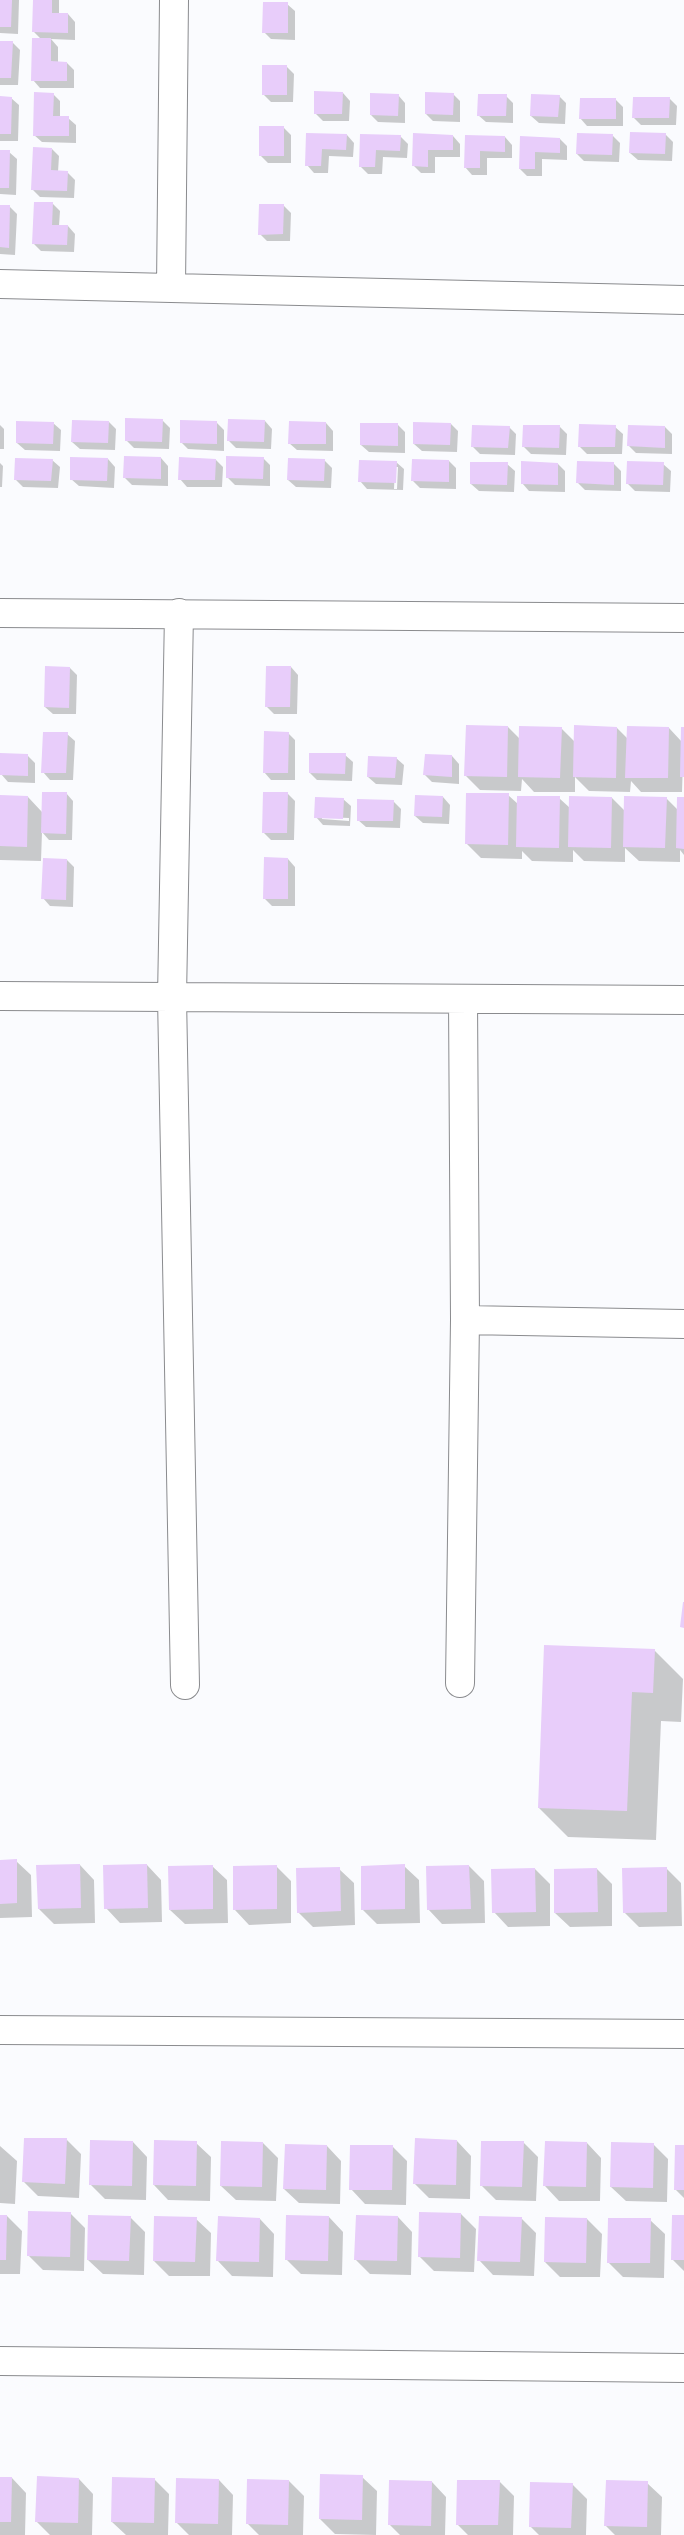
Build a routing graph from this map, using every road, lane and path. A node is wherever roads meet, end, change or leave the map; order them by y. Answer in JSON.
{"nodes":[{"id":1,"x":174,"y":0,"type":"edge"},
{"id":2,"x":0,"y":284,"type":"edge"},
{"id":3,"x":171,"y":287,"type":"junction"},
{"id":4,"x":684,"y":300,"type":"edge"},
{"id":5,"x":0,"y":613,"type":"edge"},
{"id":6,"x":179,"y":613,"type":"junction"},
{"id":7,"x":684,"y":618,"type":"edge"},
{"id":8,"x":0,"y":996,"type":"edge"},
{"id":9,"x":172,"y":997,"type":"junction"},
{"id":10,"x":463,"y":999,"type":"junction"},
{"id":11,"x":684,"y":1000,"type":"edge"},
{"id":12,"x":465,"y":1320,"type":"junction"},
{"id":13,"x":684,"y":1324,"type":"edge"},
{"id":14,"x":460,"y":1683,"type":"dead end"},
{"id":15,"x":185,"y":1685,"type":"dead end"},
{"id":16,"x":0,"y":2030,"type":"edge"},
{"id":17,"x":684,"y":2034,"type":"edge"},
{"id":18,"x":0,"y":2361,"type":"edge"},
{"id":19,"x":684,"y":2368,"type":"edge"}],
"edges":[{"from":1,"to":3,"type":"street"},
{"from":2,"to":3,"type":"street"},
{"from":3,"to":4,"type":"street"},
{"from":5,"to":6,"type":"street"},
{"from":6,"to":7,"type":"street"},
{"from":6,"to":9,"type":"street"},
{"from":8,"to":9,"type":"street"},
{"from":9,"to":10,"type":"street"},
{"from":9,"to":15,"type":"street"},
{"from":10,"to":11,"type":"street"},
{"from":10,"to":12,"type":"street"},
{"from":12,"to":13,"type":"street"},
{"from":12,"to":14,"type":"street"},
{"from":16,"to":17,"type":"street"},
{"from":18,"to":19,"type":"street"}]}
